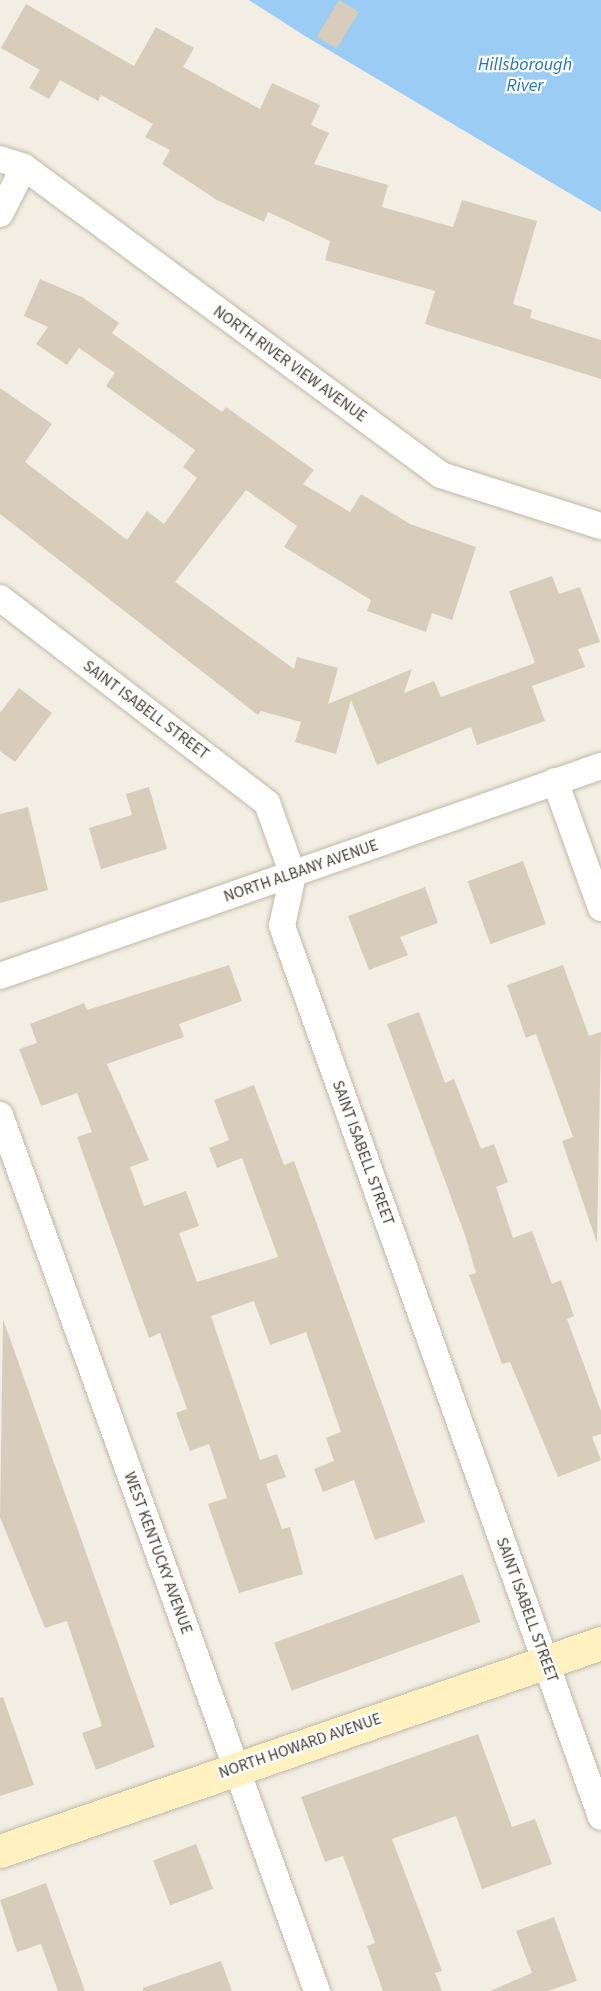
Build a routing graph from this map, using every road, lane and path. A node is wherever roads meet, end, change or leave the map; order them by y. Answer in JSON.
{"nodes":[{"id":1,"x":0,"y":159,"type":"edge"},
{"id":2,"x":24,"y":167,"type":"junction"},
{"id":3,"x":0,"y":214,"type":"edge"},
{"id":4,"x":601,"y":526,"type":"edge"},
{"id":5,"x":0,"y":598,"type":"edge"},
{"id":6,"x":601,"y":766,"type":"edge"},
{"id":7,"x":555,"y":781,"type":"junction"},
{"id":8,"x":292,"y":875,"type":"junction"},
{"id":9,"x":601,"y":908,"type":"edge"},
{"id":10,"x":0,"y":976,"type":"edge"},
{"id":11,"x":0,"y":1115,"type":"edge"},
{"id":12,"x":601,"y":1643,"type":"edge"},
{"id":13,"x":545,"y":1662,"type":"junction"},
{"id":14,"x":235,"y":1768,"type":"junction"},
{"id":15,"x":601,"y":1817,"type":"edge"},
{"id":16,"x":0,"y":1851,"type":"edge"},
{"id":17,"x":317,"y":1991,"type":"edge"}],
"edges":[{"from":1,"to":2,"type":"street","name":"NORTH RIVER VIEW AVENUE"},
{"from":2,"to":3,"type":"street"},
{"from":2,"to":4,"type":"street","name":"NORTH RIVER VIEW AVENUE"},
{"from":5,"to":8,"type":"street","name":"SAINT ISABELL STREET"},
{"from":6,"to":7,"type":"street","name":"NORTH ALBANY AVENUE"},
{"from":7,"to":8,"type":"street","name":"NORTH ALBANY AVENUE"},
{"from":7,"to":9,"type":"street"},
{"from":8,"to":10,"type":"street","name":"NORTH ALBANY AVENUE"},
{"from":8,"to":13,"type":"street","name":"SAINT ISABELL STREET"},
{"from":11,"to":14,"type":"street","name":"WEST KENTUCKY AVENUE"},
{"from":12,"to":13,"type":"street","name":"NORTH HOWARD AVENUE"},
{"from":13,"to":14,"type":"street","name":"NORTH HOWARD AVENUE"},
{"from":13,"to":15,"type":"street","name":"SAINT ISABELL STREET"},
{"from":14,"to":16,"type":"street","name":"NORTH HOWARD AVENUE"},
{"from":14,"to":17,"type":"street","name":"WEST KENTUCKY AVENUE"}]}
